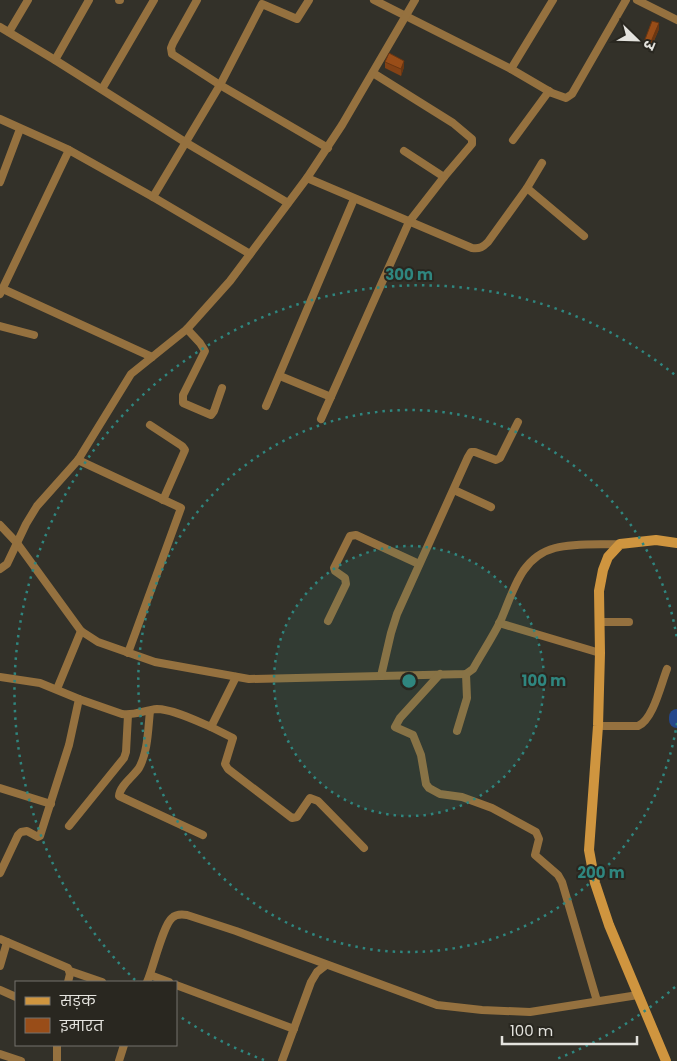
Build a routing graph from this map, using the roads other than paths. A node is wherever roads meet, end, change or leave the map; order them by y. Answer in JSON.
{"nodes":[{"id":1,"x":28,"y":0,"type":"edge"},
{"id":2,"x":89,"y":0,"type":"edge"},
{"id":3,"x":154,"y":0,"type":"edge"},
{"id":4,"x":198,"y":0,"type":"edge"},
{"id":5,"x":309,"y":0,"type":"edge"},
{"id":6,"x":374,"y":0,"type":"edge"},
{"id":7,"x":415,"y":0,"type":"edge"},
{"id":8,"x":553,"y":0,"type":"edge"},
{"id":9,"x":626,"y":0,"type":"edge"},
{"id":10,"x":641,"y":1,"type":"edge"},
{"id":11,"x":407,"y":16,"type":"junction"},
{"id":12,"x":677,"y":20,"type":"edge"},
{"id":13,"x":0,"y":27,"type":"edge"},
{"id":14,"x":9,"y":32,"type":"junction"},
{"id":15,"x":55,"y":60,"type":"junction"},
{"id":16,"x":511,"y":69,"type":"junction"},
{"id":17,"x":373,"y":73,"type":"junction"},
{"id":18,"x":220,"y":85,"type":"junction"},
{"id":19,"x":102,"y":90,"type":"junction"},
{"id":20,"x":549,"y":91,"type":"junction"},
{"id":21,"x":0,"y":119,"type":"edge"},
{"id":22,"x":20,"y":129,"type":"junction"},
{"id":23,"x":513,"y":140,"type":"dead end"},
{"id":24,"x":185,"y":142,"type":"junction"},
{"id":25,"x":328,"y":148,"type":"junction"},
{"id":26,"x":69,"y":150,"type":"junction"},
{"id":27,"x":404,"y":152,"type":"dead end"},
{"id":28,"x":542,"y":163,"type":"dead end"},
{"id":29,"x":444,"y":176,"type":"junction"},
{"id":30,"x":307,"y":178,"type":"junction"},
{"id":31,"x":0,"y":182,"type":"edge"},
{"id":32,"x":527,"y":188,"type":"junction"},
{"id":33,"x":153,"y":197,"type":"junction"},
{"id":34,"x":354,"y":199,"type":"junction"},
{"id":35,"x":288,"y":203,"type":"junction"},
{"id":36,"x":409,"y":222,"type":"junction"},
{"id":37,"x":584,"y":236,"type":"dead end"},
{"id":38,"x":250,"y":254,"type":"junction"},
{"id":39,"x":1,"y":291,"type":"edge"},
{"id":40,"x":0,"y":326,"type":"edge"},
{"id":41,"x":187,"y":329,"type":"junction"},
{"id":42,"x":34,"y":335,"type":"dead end"},
{"id":43,"x":152,"y":357,"type":"junction"},
{"id":44,"x":280,"y":376,"type":"junction"},
{"id":45,"x":222,"y":388,"type":"dead end"},
{"id":46,"x":331,"y":397,"type":"junction"},
{"id":47,"x":266,"y":406,"type":"dead end"},
{"id":48,"x":321,"y":419,"type":"dead end"},
{"id":49,"x":518,"y":422,"type":"dead end"},
{"id":50,"x":150,"y":425,"type":"dead end"},
{"id":51,"x":78,"y":460,"type":"junction"},
{"id":52,"x":454,"y":490,"type":"junction"},
{"id":53,"x":163,"y":500,"type":"junction"},
{"id":54,"x":491,"y":507,"type":"dead end"},
{"id":55,"x":0,"y":525,"type":"edge"},
{"id":56,"x":17,"y":543,"type":"junction"},
{"id":57,"x":677,"y":543,"type":"edge"},
{"id":58,"x":620,"y":544,"type":"junction"},
{"id":59,"x":419,"y":564,"type":"junction"},
{"id":60,"x":0,"y":569,"type":"edge"},
{"id":61,"x":328,"y":621,"type":"dead end"},
{"id":62,"x":600,"y":622,"type":"junction"},
{"id":63,"x":629,"y":622,"type":"dead end"},
{"id":64,"x":499,"y":623,"type":"junction"},
{"id":65,"x":81,"y":631,"type":"junction"},
{"id":66,"x":128,"y":653,"type":"junction"},
{"id":67,"x":600,"y":653,"type":"junction"},
{"id":68,"x":667,"y":669,"type":"dead end"},
{"id":69,"x":440,"y":674,"type":"junction"},
{"id":70,"x":466,"y":674,"type":"junction"},
{"id":71,"x":381,"y":676,"type":"junction"},
{"id":72,"x":236,"y":677,"type":"junction"},
{"id":73,"x":0,"y":678,"type":"edge"},
{"id":74,"x":57,"y":689,"type":"junction"},
{"id":75,"x":79,"y":699,"type":"junction"},
{"id":76,"x":150,"y":711,"type":"junction"},
{"id":77,"x":128,"y":715,"type":"junction"},
{"id":78,"x":211,"y":726,"type":"junction"},
{"id":79,"x":598,"y":726,"type":"junction"},
{"id":80,"x":457,"y":731,"type":"dead end"},
{"id":81,"x":0,"y":788,"type":"edge"},
{"id":82,"x":51,"y":804,"type":"junction"},
{"id":83,"x":69,"y":826,"type":"dead end"},
{"id":84,"x":203,"y":835,"type":"dead end"},
{"id":85,"x":364,"y":848,"type":"dead end"},
{"id":86,"x":0,"y":873,"type":"edge"},
{"id":87,"x":3,"y":940,"type":"edge"},
{"id":88,"x":326,"y":965,"type":"junction"},
{"id":89,"x":0,"y":966,"type":"edge"},
{"id":90,"x":70,"y":970,"type":"junction"},
{"id":91,"x":149,"y":979,"type":"edge"},
{"id":92,"x":68,"y":981,"type":"edge"},
{"id":93,"x":99,"y":981,"type":"edge"},
{"id":94,"x":162,"y":981,"type":"edge"},
{"id":95,"x":178,"y":986,"type":"edge"},
{"id":96,"x":0,"y":990,"type":"edge"},
{"id":97,"x":638,"y":995,"type":"junction"},
{"id":98,"x":15,"y":996,"type":"edge"},
{"id":99,"x":597,"y":1001,"type":"junction"},
{"id":100,"x":294,"y":1029,"type":"junction"},
{"id":101,"x":57,"y":1046,"type":"edge"},
{"id":102,"x":124,"y":1046,"type":"edge"},
{"id":103,"x":0,"y":1054,"type":"edge"},
{"id":104,"x":21,"y":1061,"type":"edge"},
{"id":105,"x":57,"y":1061,"type":"edge"},
{"id":106,"x":119,"y":1061,"type":"edge"},
{"id":107,"x":282,"y":1061,"type":"edge"},
{"id":108,"x":666,"y":1061,"type":"edge"}],
"edges":[{"from":1,"to":14,"type":"street"},
{"from":2,"to":15,"type":"street"},
{"from":3,"to":19,"type":"street"},
{"from":4,"to":18,"type":"street"},
{"from":5,"to":18,"type":"street"},
{"from":6,"to":11,"type":"street"},
{"from":7,"to":11,"type":"street"},
{"from":8,"to":16,"type":"street"},
{"from":9,"to":20,"type":"street"},
{"from":10,"to":12,"type":"street"},
{"from":11,"to":16,"type":"street"},
{"from":11,"to":17,"type":"street"},
{"from":13,"to":14,"type":"street"},
{"from":14,"to":15,"type":"street"},
{"from":15,"to":19,"type":"street"},
{"from":16,"to":20,"type":"street"},
{"from":17,"to":25,"type":"street"},
{"from":17,"to":29,"type":"street"},
{"from":18,"to":24,"type":"street"},
{"from":18,"to":25,"type":"street"},
{"from":19,"to":24,"type":"street"},
{"from":20,"to":23,"type":"street"},
{"from":21,"to":22,"type":"street"},
{"from":22,"to":26,"type":"street"},
{"from":22,"to":31,"type":"street"},
{"from":24,"to":33,"type":"street"},
{"from":24,"to":35,"type":"street"},
{"from":25,"to":30,"type":"street"},
{"from":26,"to":33,"type":"street"},
{"from":26,"to":39,"type":"street"},
{"from":27,"to":29,"type":"street"},
{"from":28,"to":32,"type":"street"},
{"from":29,"to":36,"type":"street"},
{"from":30,"to":34,"type":"street"},
{"from":30,"to":35,"type":"street"},
{"from":32,"to":36,"type":"street"},
{"from":32,"to":37,"type":"street"},
{"from":33,"to":38,"type":"street"},
{"from":34,"to":36,"type":"street"},
{"from":34,"to":44,"type":"street"},
{"from":35,"to":38,"type":"street"},
{"from":36,"to":46,"type":"street"},
{"from":38,"to":41,"type":"street"},
{"from":39,"to":43,"type":"street"},
{"from":40,"to":42,"type":"street"},
{"from":41,"to":43,"type":"street"},
{"from":41,"to":45,"type":"street"},
{"from":43,"to":51,"type":"street"},
{"from":44,"to":46,"type":"street"},
{"from":44,"to":47,"type":"street"},
{"from":46,"to":48,"type":"street"},
{"from":49,"to":52,"type":"street"},
{"from":50,"to":53,"type":"street"},
{"from":51,"to":53,"type":"street"},
{"from":51,"to":56,"type":"street"},
{"from":52,"to":54,"type":"street"},
{"from":52,"to":59,"type":"street"},
{"from":53,"to":66,"type":"street"},
{"from":55,"to":56,"type":"street"},
{"from":56,"to":60,"type":"street"},
{"from":56,"to":65,"type":"street"},
{"from":57,"to":58,"type":"street"},
{"from":58,"to":62,"type":"street"},
{"from":58,"to":64,"type":"street"},
{"from":59,"to":61,"type":"street"},
{"from":59,"to":71,"type":"street"},
{"from":62,"to":63,"type":"street"},
{"from":62,"to":67,"type":"street"},
{"from":64,"to":67,"type":"street"},
{"from":64,"to":70,"type":"street"},
{"from":65,"to":66,"type":"street"},
{"from":65,"to":74,"type":"street"},
{"from":66,"to":72,"type":"street"},
{"from":67,"to":79,"type":"street"},
{"from":68,"to":79,"type":"street"},
{"from":69,"to":70,"type":"street"},
{"from":69,"to":71,"type":"street"},
{"from":69,"to":99,"type":"street"},
{"from":70,"to":80,"type":"street"},
{"from":71,"to":72,"type":"street"},
{"from":72,"to":78,"type":"street"},
{"from":73,"to":74,"type":"street"},
{"from":74,"to":75,"type":"street"},
{"from":75,"to":77,"type":"street"},
{"from":75,"to":82,"type":"street"},
{"from":76,"to":77,"type":"street"},
{"from":76,"to":78,"type":"street"},
{"from":76,"to":84,"type":"street"},
{"from":77,"to":83,"type":"street"},
{"from":78,"to":85,"type":"street"},
{"from":79,"to":97,"type":"street"},
{"from":81,"to":82,"type":"street"},
{"from":82,"to":86,"type":"street"},
{"from":87,"to":89,"type":"street"},
{"from":87,"to":90,"type":"street"},
{"from":88,"to":91,"type":"street"},
{"from":88,"to":99,"type":"street"},
{"from":88,"to":100,"type":"street"},
{"from":90,"to":92,"type":"street"},
{"from":90,"to":93,"type":"street"},
{"from":91,"to":94,"type":"street"},
{"from":95,"to":100,"type":"street"},
{"from":96,"to":98,"type":"street"},
{"from":97,"to":99,"type":"street"},
{"from":97,"to":108,"type":"street"},
{"from":100,"to":107,"type":"street"},
{"from":101,"to":105,"type":"street"},
{"from":102,"to":106,"type":"street"},
{"from":103,"to":104,"type":"street"}]}
